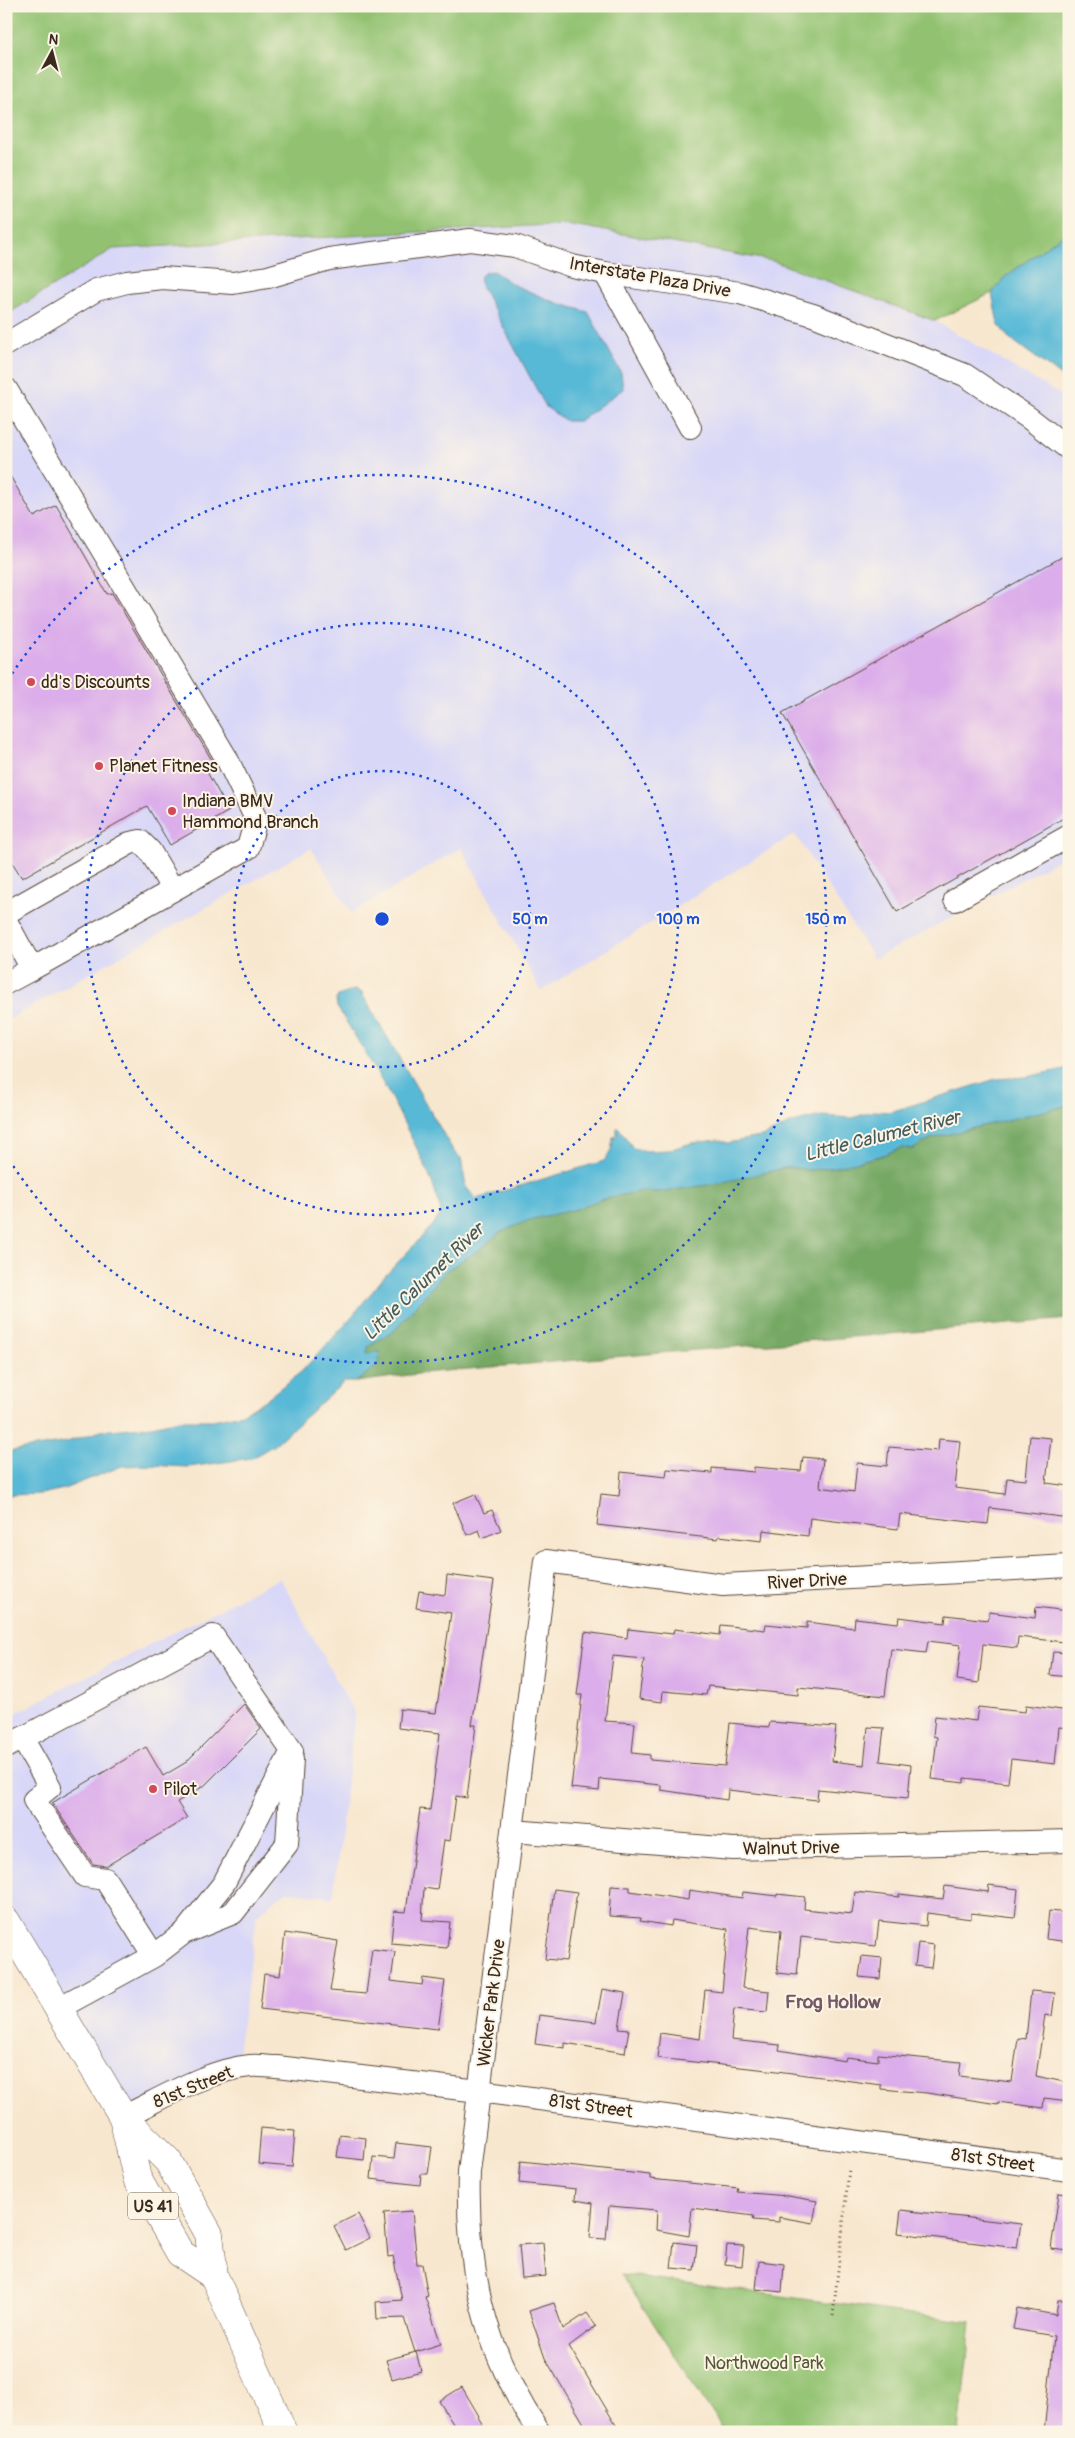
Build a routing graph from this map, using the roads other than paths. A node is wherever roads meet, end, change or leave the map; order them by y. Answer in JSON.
{"nodes":[{"id":1,"x":605,"y":273,"type":"junction"},
{"id":2,"x":6,"y":344,"type":"edge"},
{"id":3,"x":6,"y":388,"type":"edge"},
{"id":4,"x":690,"y":427,"type":"dead end"},
{"id":5,"x":1069,"y":450,"type":"edge"},
{"id":6,"x":1069,"y":836,"type":"edge"},
{"id":7,"x":173,"y":890,"type":"junction"},
{"id":8,"x":955,"y":900,"type":"dead end"},
{"id":9,"x":6,"y":913,"type":"edge"},
{"id":10,"x":6,"y":920,"type":"edge"},
{"id":11,"x":32,"y":968,"type":"junction"},
{"id":12,"x":6,"y":983,"type":"edge"},
{"id":13,"x":546,"y":1561,"type":"joint"},
{"id":14,"x":1069,"y":1566,"type":"edge"},
{"id":15,"x":14,"y":1742,"type":"edge"},
{"id":16,"x":292,"y":1751,"type":"junction"},
{"id":17,"x":513,"y":1831,"type":"junction"},
{"id":18,"x":1069,"y":1841,"type":"edge"},
{"id":19,"x":6,"y":1922,"type":"edge"},
{"id":20,"x":185,"y":1932,"type":"junction"},
{"id":21,"x":154,"y":1956,"type":"junction"},
{"id":22,"x":57,"y":2009,"type":"junction"},
{"id":23,"x":479,"y":2091,"type":"junction"},
{"id":24,"x":123,"y":2118,"type":"junction"},
{"id":25,"x":1069,"y":2170,"type":"edge"},
{"id":26,"x":214,"y":2276,"type":"junction"},
{"id":27,"x":283,"y":2432,"type":"edge"},
{"id":28,"x":539,"y":2432,"type":"edge"}],
"edges":[{"from":1,"to":2,"type":"street","name":"Interstate Plaza Drive"},
{"from":1,"to":4,"type":"street"},
{"from":1,"to":5,"type":"street","name":"Interstate Plaza Drive"},
{"from":3,"to":7,"type":"street"},
{"from":6,"to":8,"type":"street"},
{"from":7,"to":9,"type":"street"},
{"from":7,"to":11,"type":"street"},
{"from":10,"to":11,"type":"street"},
{"from":11,"to":12,"type":"street"},
{"from":13,"to":14,"type":"street","name":"River Drive"},
{"from":13,"to":17,"type":"street","name":"Wicker Park Drive"},
{"from":15,"to":16,"type":"street"},
{"from":15,"to":21,"type":"street"},
{"from":16,"to":20,"type":"street"},
{"from":16,"to":20,"type":"street"},
{"from":17,"to":18,"type":"street","name":"Walnut Drive"},
{"from":17,"to":23,"type":"street","name":"Wicker Park Drive"},
{"from":19,"to":22,"type":"highway","number":"US 41"},
{"from":20,"to":21,"type":"street"},
{"from":21,"to":22,"type":"street"},
{"from":22,"to":24,"type":"highway","number":"US 41"},
{"from":23,"to":24,"type":"street","name":"81st Street"},
{"from":23,"to":25,"type":"street","name":"81st Street"},
{"from":23,"to":28,"type":"street","name":"Wicker Park Drive"},
{"from":24,"to":26,"type":"highway","number":"US 41"},
{"from":24,"to":26,"type":"highway","number":"US 41"},
{"from":26,"to":27,"type":"highway","number":"US 41"}]}
